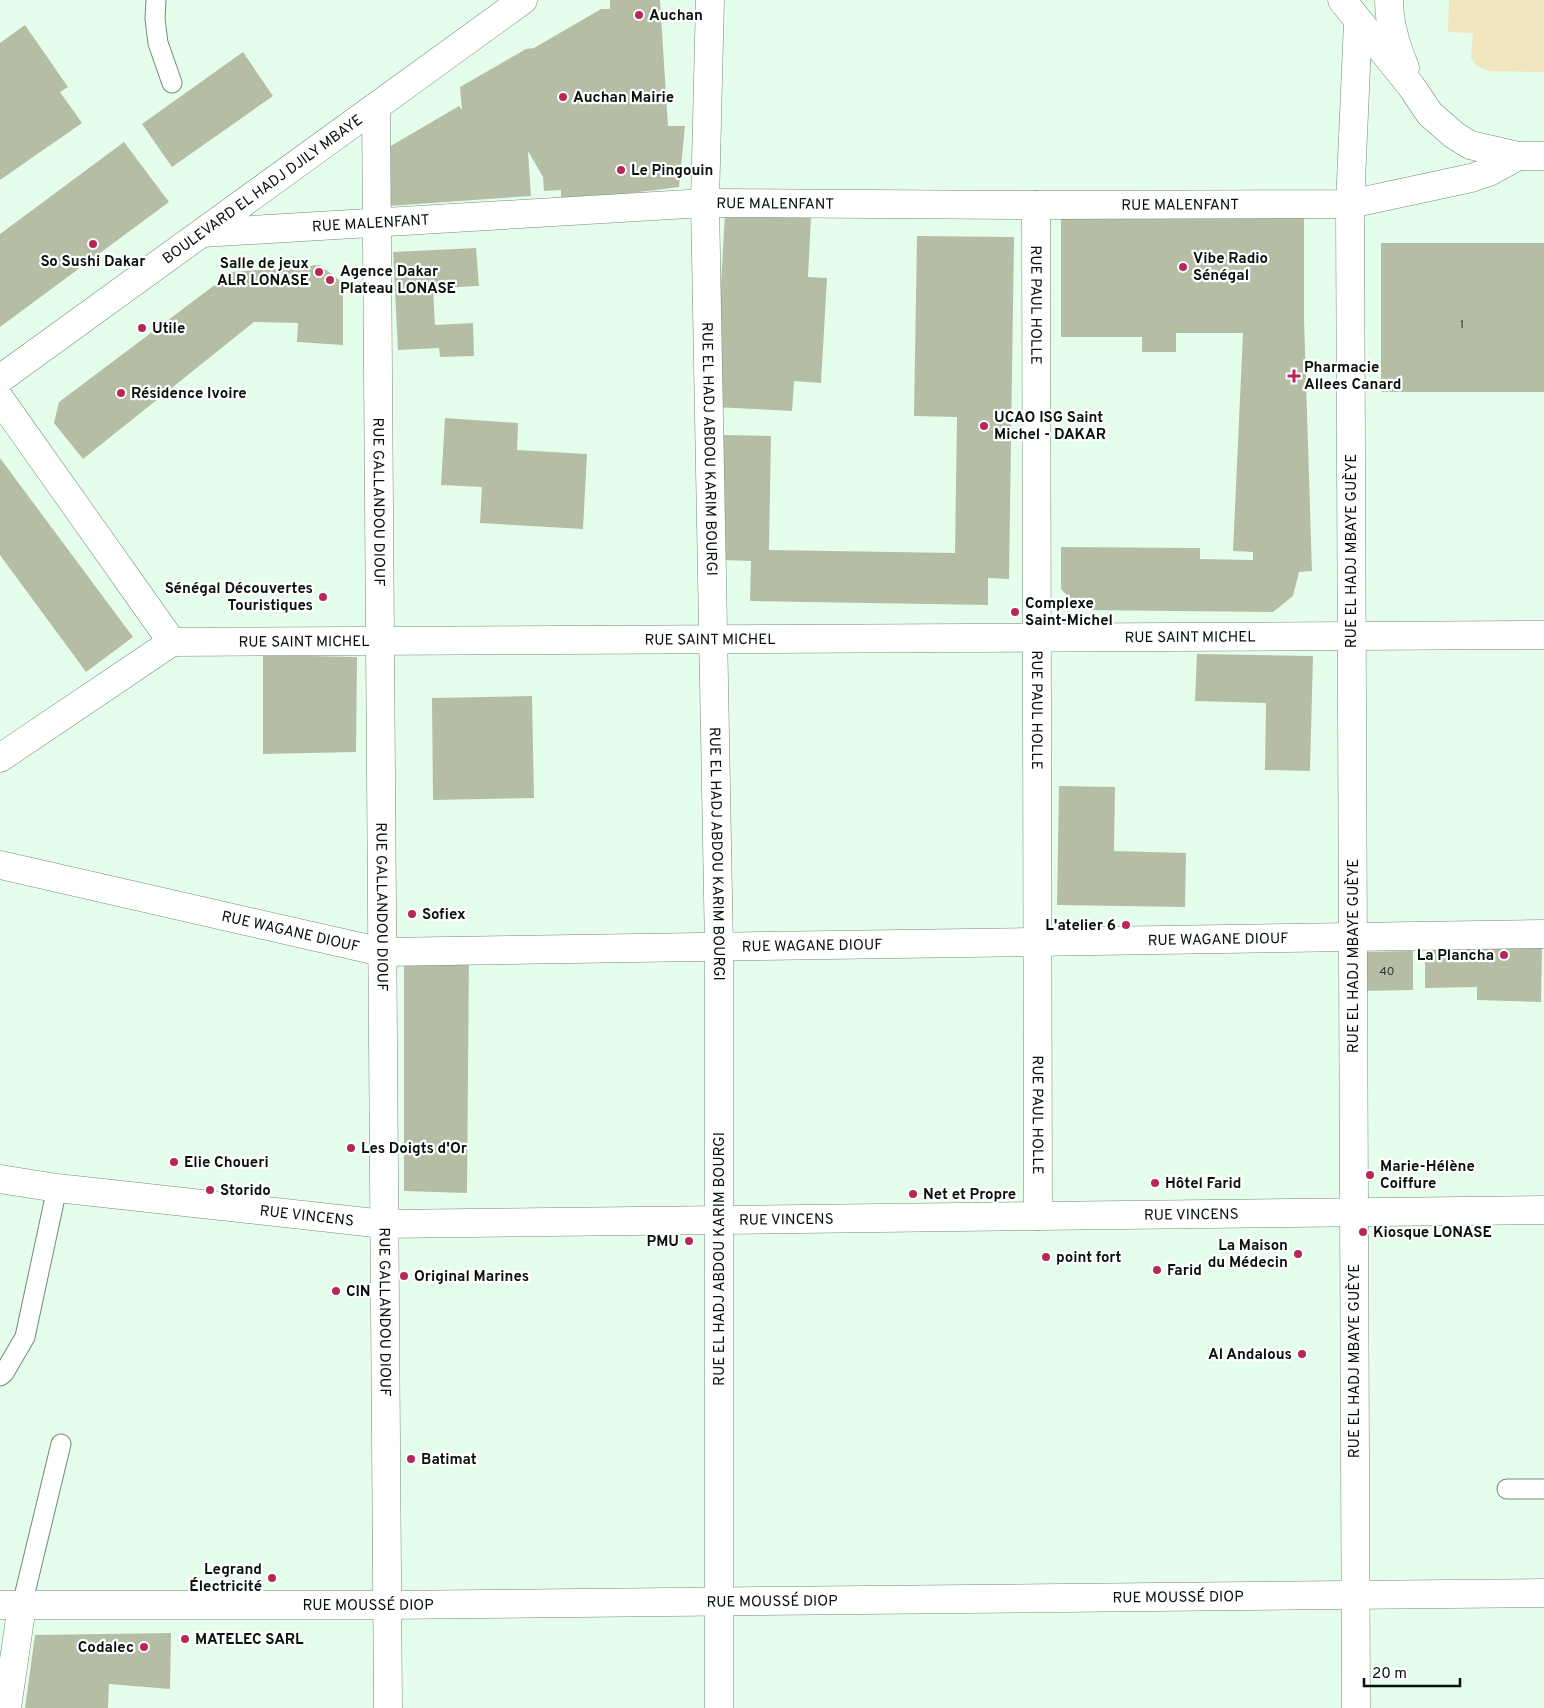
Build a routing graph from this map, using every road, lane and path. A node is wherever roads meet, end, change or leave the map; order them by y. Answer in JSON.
{"nodes":[{"id":1,"x":156,"y":0,"type":"edge"},
{"id":2,"x":524,"y":0,"type":"edge"},
{"id":3,"x":710,"y":0,"type":"edge"},
{"id":4,"x":1342,"y":0,"type":"edge"},
{"id":5,"x":1389,"y":0,"type":"edge"},
{"id":6,"x":1358,"y":22,"type":"junction"},
{"id":7,"x":172,"y":83,"type":"dead end"},
{"id":8,"x":1411,"y":86,"type":"junction"},
{"id":9,"x":376,"y":107,"type":"junction"},
{"id":10,"x":1531,"y":156,"type":"edge"},
{"id":11,"x":705,"y":203,"type":"junction"},
{"id":12,"x":1350,"y":204,"type":"junction"},
{"id":13,"x":1036,"y":205,"type":"junction"},
{"id":14,"x":376,"y":222,"type":"junction"},
{"id":15,"x":202,"y":233,"type":"junction"},
{"id":16,"x":0,"y":379,"type":"edge"},
{"id":17,"x":0,"y":399,"type":"edge"},
{"id":18,"x":1544,"y":635,"type":"edge"},
{"id":19,"x":1352,"y":636,"type":"junction"},
{"id":20,"x":1036,"y":638,"type":"junction"},
{"id":21,"x":713,"y":639,"type":"junction"},
{"id":22,"x":380,"y":641,"type":"junction"},
{"id":23,"x":172,"y":642,"type":"junction"},
{"id":24,"x":0,"y":758,"type":"edge"},
{"id":25,"x":0,"y":865,"type":"edge"},
{"id":26,"x":1544,"y":934,"type":"edge"},
{"id":27,"x":1353,"y":937,"type":"junction"},
{"id":28,"x":1037,"y":942,"type":"junction"},
{"id":29,"x":719,"y":948,"type":"junction"},
{"id":30,"x":382,"y":952,"type":"junction"},
{"id":31,"x":0,"y":1179,"type":"edge"},
{"id":32,"x":57,"y":1188,"type":"junction"},
{"id":33,"x":1544,"y":1210,"type":"edge"},
{"id":34,"x":1354,"y":1212,"type":"junction"},
{"id":35,"x":1038,"y":1216,"type":"junction"},
{"id":36,"x":719,"y":1220,"type":"junction"},
{"id":37,"x":384,"y":1224,"type":"junction"},
{"id":38,"x":0,"y":1376,"type":"edge"},
{"id":39,"x":61,"y":1444,"type":"dead end"},
{"id":40,"x":1507,"y":1488,"type":"dead end"},
{"id":41,"x":1544,"y":1489,"type":"edge"},
{"id":42,"x":1544,"y":1594,"type":"edge"},
{"id":43,"x":1355,"y":1595,"type":"junction"},
{"id":44,"x":719,"y":1602,"type":"junction"},
{"id":45,"x":11,"y":1605,"type":"edge"},
{"id":46,"x":387,"y":1605,"type":"junction"},
{"id":47,"x":7,"y":1708,"type":"edge"},
{"id":48,"x":388,"y":1708,"type":"edge"},
{"id":49,"x":719,"y":1708,"type":"edge"},
{"id":50,"x":1356,"y":1708,"type":"edge"}],
"edges":[{"from":1,"to":7,"type":"lane"},
{"from":2,"to":9,"type":"street","name":"BOULEVARD EL HADJ DJILY MBAYE"},
{"from":3,"to":11,"type":"street","name":"RUE EL HADJ ABDOU KARIM BOURGI"},
{"from":4,"to":6,"type":"street"},
{"from":5,"to":8,"type":"street"},
{"from":6,"to":8,"type":"street"},
{"from":6,"to":12,"type":"street","name":"RUE EL HADJ MBAYE GUÈYE"},
{"from":8,"to":10,"type":"street"},
{"from":9,"to":14,"type":"street","name":"RUE GALLANDOU DIOUF"},
{"from":9,"to":15,"type":"street","name":"BOULEVARD EL HADJ DJILY MBAYE"},
{"from":10,"to":12,"type":"street","name":"RUE MALENFANT"},
{"from":11,"to":13,"type":"street","name":"RUE MALENFANT"},
{"from":11,"to":14,"type":"street","name":"RUE MALENFANT"},
{"from":11,"to":21,"type":"street","name":"RUE EL HADJ ABDOU KARIM BOURGI"},
{"from":12,"to":13,"type":"street","name":"RUE MALENFANT"},
{"from":12,"to":19,"type":"street","name":"RUE EL HADJ MBAYE GUÈYE"},
{"from":13,"to":20,"type":"street","name":"RUE PAUL HOLLE"},
{"from":14,"to":15,"type":"street","name":"RUE MALENFANT"},
{"from":14,"to":22,"type":"street","name":"RUE GALLANDOU DIOUF"},
{"from":15,"to":16,"type":"street","name":"BOULEVARD EL HADJ DJILY MBAYE"},
{"from":17,"to":23,"type":"street"},
{"from":18,"to":19,"type":"street","name":"RUE SAINT MICHEL"},
{"from":19,"to":20,"type":"street","name":"RUE SAINT MICHEL"},
{"from":19,"to":27,"type":"street","name":"RUE EL HADJ MBAYE GUÈYE"},
{"from":20,"to":21,"type":"street","name":"RUE SAINT MICHEL"},
{"from":20,"to":28,"type":"street","name":"RUE PAUL HOLLE"},
{"from":21,"to":22,"type":"street","name":"RUE SAINT MICHEL"},
{"from":21,"to":29,"type":"street","name":"RUE EL HADJ ABDOU KARIM BOURGI"},
{"from":22,"to":23,"type":"street","name":"RUE SAINT MICHEL"},
{"from":22,"to":30,"type":"street","name":"RUE GALLANDOU DIOUF"},
{"from":23,"to":24,"type":"street"},
{"from":25,"to":30,"type":"street","name":"RUE WAGANE DIOUF"},
{"from":26,"to":27,"type":"street","name":"RUE WAGANE DIOUF"},
{"from":27,"to":28,"type":"street","name":"RUE WAGANE DIOUF"},
{"from":27,"to":34,"type":"street","name":"RUE EL HADJ MBAYE GUÈYE"},
{"from":28,"to":29,"type":"street","name":"RUE WAGANE DIOUF"},
{"from":28,"to":35,"type":"street","name":"RUE PAUL HOLLE"},
{"from":29,"to":30,"type":"street","name":"RUE WAGANE DIOUF"},
{"from":29,"to":36,"type":"street","name":"RUE EL HADJ ABDOU KARIM BOURGI"},
{"from":30,"to":37,"type":"street","name":"RUE GALLANDOU DIOUF"},
{"from":31,"to":32,"type":"street","name":"RUE VINCENS"},
{"from":32,"to":37,"type":"street","name":"RUE VINCENS"},
{"from":32,"to":38,"type":"lane"},
{"from":33,"to":34,"type":"street","name":"RUE VINCENS"},
{"from":34,"to":35,"type":"street","name":"RUE VINCENS"},
{"from":34,"to":43,"type":"street","name":"RUE EL HADJ MBAYE GUÈYE"},
{"from":35,"to":36,"type":"street","name":"RUE VINCENS"},
{"from":36,"to":37,"type":"street","name":"RUE VINCENS"},
{"from":36,"to":44,"type":"street","name":"RUE EL HADJ ABDOU KARIM BOURGI"},
{"from":37,"to":46,"type":"street","name":"RUE GALLANDOU DIOUF"},
{"from":39,"to":45,"type":"lane"},
{"from":40,"to":41,"type":"lane"},
{"from":42,"to":43,"type":"street","name":"RUE MOUSSÉ DIOP"},
{"from":43,"to":44,"type":"street","name":"RUE MOUSSÉ DIOP"},
{"from":43,"to":50,"type":"street","name":"RUE EL HADJ MBAYE GUÈYE"},
{"from":44,"to":46,"type":"street","name":"RUE MOUSSÉ DIOP"},
{"from":44,"to":49,"type":"street","name":"RUE EL HADJ ABDOU KARIM BOURGI"},
{"from":45,"to":46,"type":"street","name":"RUE MOUSSÉ DIOP"},
{"from":45,"to":47,"type":"street"},
{"from":46,"to":48,"type":"street","name":"RUE GALLANDOU DIOUF"}]}
